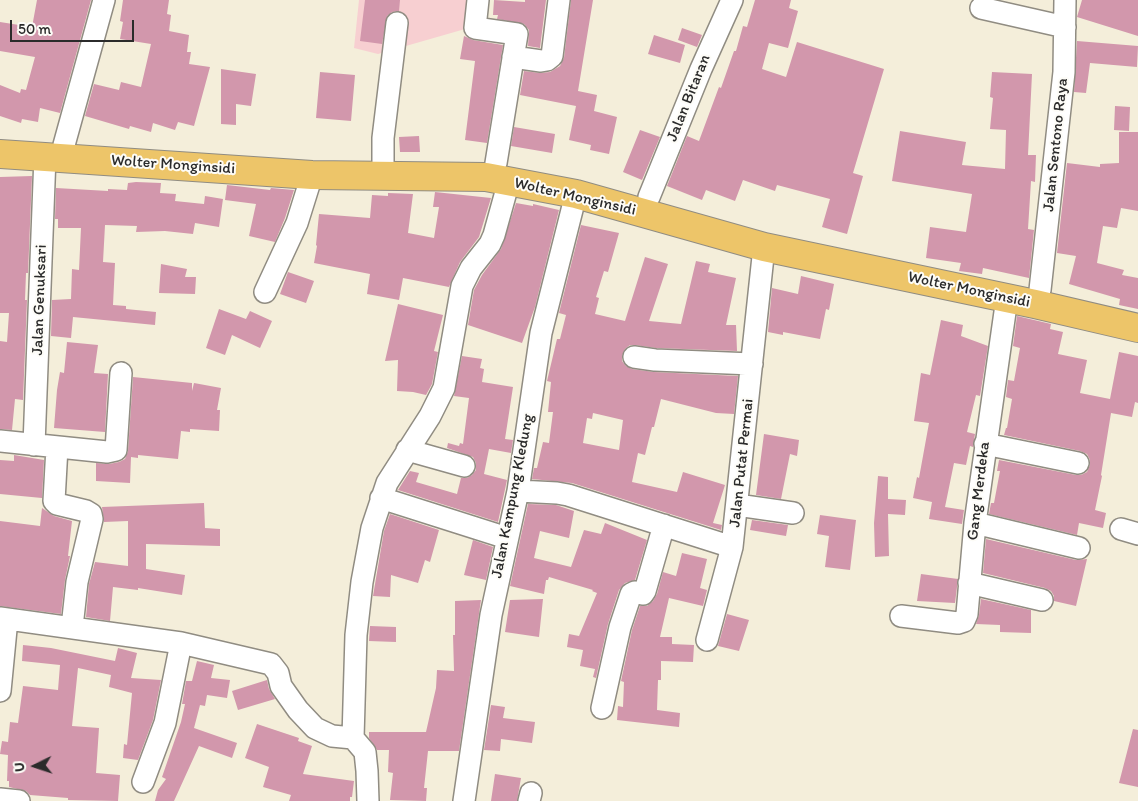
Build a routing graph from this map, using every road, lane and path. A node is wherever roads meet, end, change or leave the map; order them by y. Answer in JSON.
{"nodes":[{"id":1,"x":104,"y":0,"type":"edge"},
{"id":2,"x":478,"y":0,"type":"edge"},
{"id":3,"x":559,"y":0,"type":"edge"},
{"id":4,"x":732,"y":0,"type":"edge"},
{"id":5,"x":1065,"y":0,"type":"edge"},
{"id":6,"x":981,"y":8,"type":"dead end"},
{"id":7,"x":397,"y":23,"type":"dead end"},
{"id":8,"x":1065,"y":27,"type":"junction"},
{"id":9,"x":513,"y":57,"type":"junction"},
{"id":10,"x":0,"y":141,"type":"edge"},
{"id":11,"x":55,"y":150,"type":"junction"},
{"id":12,"x":0,"y":154,"type":"edge"},
{"id":13,"x":383,"y":156,"type":"junction"},
{"id":14,"x":500,"y":158,"type":"junction"},
{"id":15,"x":312,"y":175,"type":"junction"},
{"id":16,"x":576,"y":194,"type":"junction"},
{"id":17,"x":649,"y":197,"type":"junction"},
{"id":18,"x":764,"y":247,"type":"junction"},
{"id":19,"x":1040,"y":290,"type":"junction"},
{"id":20,"x":994,"y":291,"type":"junction"},
{"id":21,"x":264,"y":292,"type":"dead end"},
{"id":22,"x":1138,"y":312,"type":"edge"},
{"id":23,"x":1138,"y":328,"type":"edge"},
{"id":24,"x":634,"y":357,"type":"dead end"},
{"id":25,"x":752,"y":364,"type":"junction"},
{"id":26,"x":121,"y":373,"type":"dead end"},
{"id":27,"x":0,"y":441,"type":"edge"},
{"id":28,"x":985,"y":444,"type":"junction"},
{"id":29,"x":34,"y":445,"type":"junction"},
{"id":30,"x":57,"y":447,"type":"junction"},
{"id":31,"x":407,"y":450,"type":"junction"},
{"id":32,"x":1078,"y":463,"type":"dead end"},
{"id":33,"x":464,"y":466,"type":"dead end"},
{"id":34,"x":518,"y":491,"type":"junction"},
{"id":35,"x":381,"y":498,"type":"junction"},
{"id":36,"x":737,"y":505,"type":"junction"},
{"id":37,"x":793,"y":513,"type":"dead end"},
{"id":38,"x":974,"y":523,"type":"junction"},
{"id":39,"x":664,"y":525,"type":"junction"},
{"id":40,"x":507,"y":538,"type":"junction"},
{"id":41,"x":732,"y":547,"type":"junction"},
{"id":42,"x":1079,"y":548,"type":"dead end"},
{"id":43,"x":969,"y":583,"type":"junction"},
{"id":44,"x":1042,"y":600,"type":"dead end"},
{"id":45,"x":901,"y":616,"type":"dead end"},
{"id":46,"x":3,"y":618,"type":"edge"},
{"id":47,"x":72,"y":627,"type":"junction"},
{"id":48,"x":707,"y":640,"type":"dead end"},
{"id":49,"x":181,"y":643,"type":"junction"},
{"id":50,"x":0,"y":691,"type":"edge"},
{"id":51,"x":602,"y":708,"type":"dead end"},
{"id":52,"x":353,"y":738,"type":"junction"},
{"id":53,"x":142,"y":782,"type":"dead end"},
{"id":54,"x":0,"y":799,"type":"edge"},
{"id":55,"x":19,"y":801,"type":"edge"},
{"id":56,"x":368,"y":801,"type":"edge"},
{"id":57,"x":464,"y":801,"type":"edge"}],
"edges":[{"from":1,"to":11,"type":"street","name":"Jalan Genuksari"},
{"from":2,"to":9,"type":"street"},
{"from":3,"to":9,"type":"street"},
{"from":4,"to":17,"type":"street","name":"Jalan Bitaran"},
{"from":5,"to":8,"type":"street","name":"Jalan Sentono Raya"},
{"from":6,"to":8,"type":"street"},
{"from":7,"to":13,"type":"street"},
{"from":8,"to":19,"type":"street","name":"Jalan Sentono Raya"},
{"from":9,"to":14,"type":"street"},
{"from":10,"to":11,"type":"main road","name":"Wolter Monginsidi"},
{"from":11,"to":12,"type":"main road","name":"Wolter Monginsidi"},
{"from":11,"to":13,"type":"main road","name":"Wolter Monginsidi"},
{"from":11,"to":15,"type":"main road","name":"Wolter Monginsidi"},
{"from":11,"to":29,"type":"street","name":"Jalan Genuksari"},
{"from":13,"to":14,"type":"main road","name":"Wolter Monginsidi"},
{"from":13,"to":15,"type":"main road","name":"Wolter Monginsidi"},
{"from":14,"to":16,"type":"main road","name":"Wolter Monginsidi"},
{"from":14,"to":17,"type":"main road","name":"Wolter Monginsidi"},
{"from":14,"to":31,"type":"street"},
{"from":15,"to":21,"type":"street"},
{"from":16,"to":18,"type":"main road","name":"Wolter Monginsidi"},
{"from":16,"to":34,"type":"street","name":"Jalan Kampung Kledung"},
{"from":17,"to":20,"type":"main road","name":"Wolter Monginsidi"},
{"from":18,"to":20,"type":"main road","name":"Wolter Monginsidi"},
{"from":18,"to":25,"type":"street","name":"Jalan Putat Permai"},
{"from":19,"to":20,"type":"main road","name":"Wolter Monginsidi"},
{"from":19,"to":22,"type":"main road","name":"Wolter Monginsidi"},
{"from":20,"to":23,"type":"main road","name":"Wolter Monginsidi"},
{"from":20,"to":28,"type":"street","name":"Gang Merdeka"},
{"from":24,"to":25,"type":"street"},
{"from":25,"to":36,"type":"street","name":"Jalan Putat Permai"},
{"from":26,"to":30,"type":"street"},
{"from":27,"to":29,"type":"street"},
{"from":28,"to":32,"type":"street"},
{"from":28,"to":38,"type":"street","name":"Gang Merdeka"},
{"from":29,"to":30,"type":"street"},
{"from":30,"to":47,"type":"street"},
{"from":31,"to":33,"type":"street"},
{"from":31,"to":35,"type":"street"},
{"from":34,"to":39,"type":"street","name":"Jalan Putat Permai"},
{"from":34,"to":40,"type":"street","name":"Jalan Kampung Kledung"},
{"from":35,"to":40,"type":"street"},
{"from":35,"to":52,"type":"street"},
{"from":36,"to":37,"type":"street"},
{"from":36,"to":41,"type":"street","name":"Jalan Putat Permai"},
{"from":38,"to":42,"type":"street"},
{"from":38,"to":43,"type":"street","name":"Gang Merdeka"},
{"from":39,"to":41,"type":"street","name":"Jalan Putat Permai"},
{"from":39,"to":51,"type":"street"},
{"from":40,"to":57,"type":"street","name":"Jalan Kampung Kledung"},
{"from":41,"to":48,"type":"street"},
{"from":43,"to":44,"type":"street"},
{"from":43,"to":45,"type":"street","name":"Gang Merdeka"},
{"from":46,"to":47,"type":"street"},
{"from":46,"to":50,"type":"street"},
{"from":47,"to":49,"type":"street"},
{"from":49,"to":52,"type":"street"},
{"from":49,"to":53,"type":"street"},
{"from":52,"to":56,"type":"street"},
{"from":54,"to":55,"type":"street"}]}
